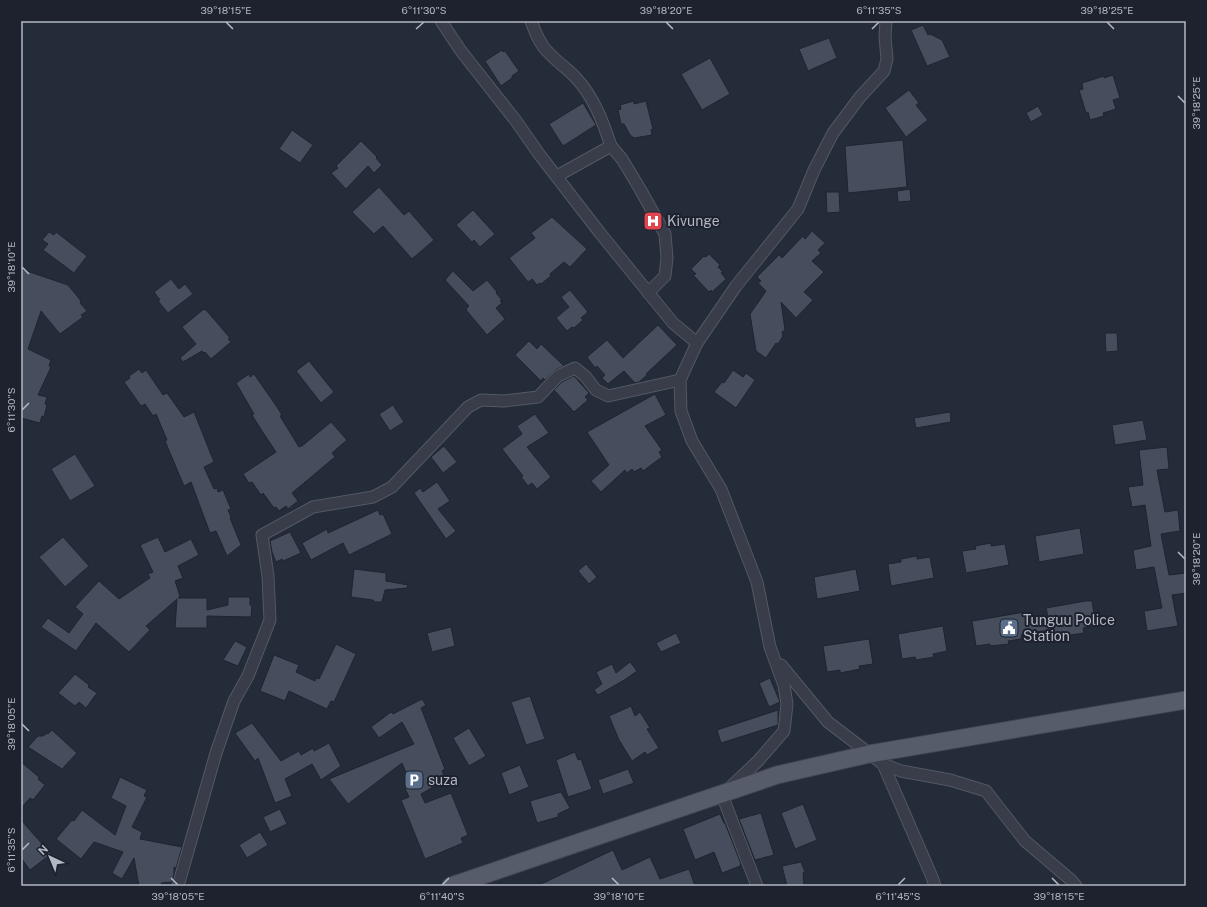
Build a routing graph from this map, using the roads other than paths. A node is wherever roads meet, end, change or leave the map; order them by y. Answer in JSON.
{"nodes":[{"id":1,"x":441,"y":21,"type":"edge"},
{"id":2,"x":531,"y":21,"type":"edge"},
{"id":3,"x":886,"y":21,"type":"edge"},
{"id":4,"x":890,"y":21,"type":"edge"},
{"id":5,"x":885,"y":37,"type":"junction"},
{"id":6,"x":611,"y":146,"type":"junction"},
{"id":7,"x":557,"y":176,"type":"junction"},
{"id":8,"x":648,"y":293,"type":"junction"},
{"id":9,"x":697,"y":343,"type":"junction"},
{"id":10,"x":680,"y":380,"type":"junction"},
{"id":11,"x":770,"y":647,"type":"junction"},
{"id":12,"x":1186,"y":700,"type":"edge"},
{"id":13,"x":869,"y":754,"type":"junction"},
{"id":14,"x":883,"y":764,"type":"junction"},
{"id":15,"x":722,"y":795,"type":"junction"},
{"id":16,"x":178,"y":886,"type":"edge"},
{"id":17,"x":451,"y":886,"type":"edge"},
{"id":18,"x":757,"y":886,"type":"edge"},
{"id":19,"x":934,"y":886,"type":"edge"},
{"id":20,"x":1076,"y":886,"type":"edge"}],
"edges":[{"from":1,"to":7,"type":"street"},
{"from":2,"to":6,"type":"street"},
{"from":3,"to":5,"type":"street"},
{"from":4,"to":5,"type":"street"},
{"from":5,"to":9,"type":"street"},
{"from":6,"to":7,"type":"street"},
{"from":6,"to":8,"type":"street"},
{"from":7,"to":8,"type":"street"},
{"from":8,"to":9,"type":"street"},
{"from":9,"to":10,"type":"street"},
{"from":10,"to":11,"type":"street"},
{"from":10,"to":16,"type":"street"},
{"from":11,"to":13,"type":"street"},
{"from":11,"to":15,"type":"street"},
{"from":12,"to":13,"type":"main road"},
{"from":13,"to":14,"type":"street"},
{"from":13,"to":15,"type":"main road"},
{"from":14,"to":19,"type":"street"},
{"from":14,"to":20,"type":"street"},
{"from":15,"to":17,"type":"main road"},
{"from":15,"to":18,"type":"street"}]}
